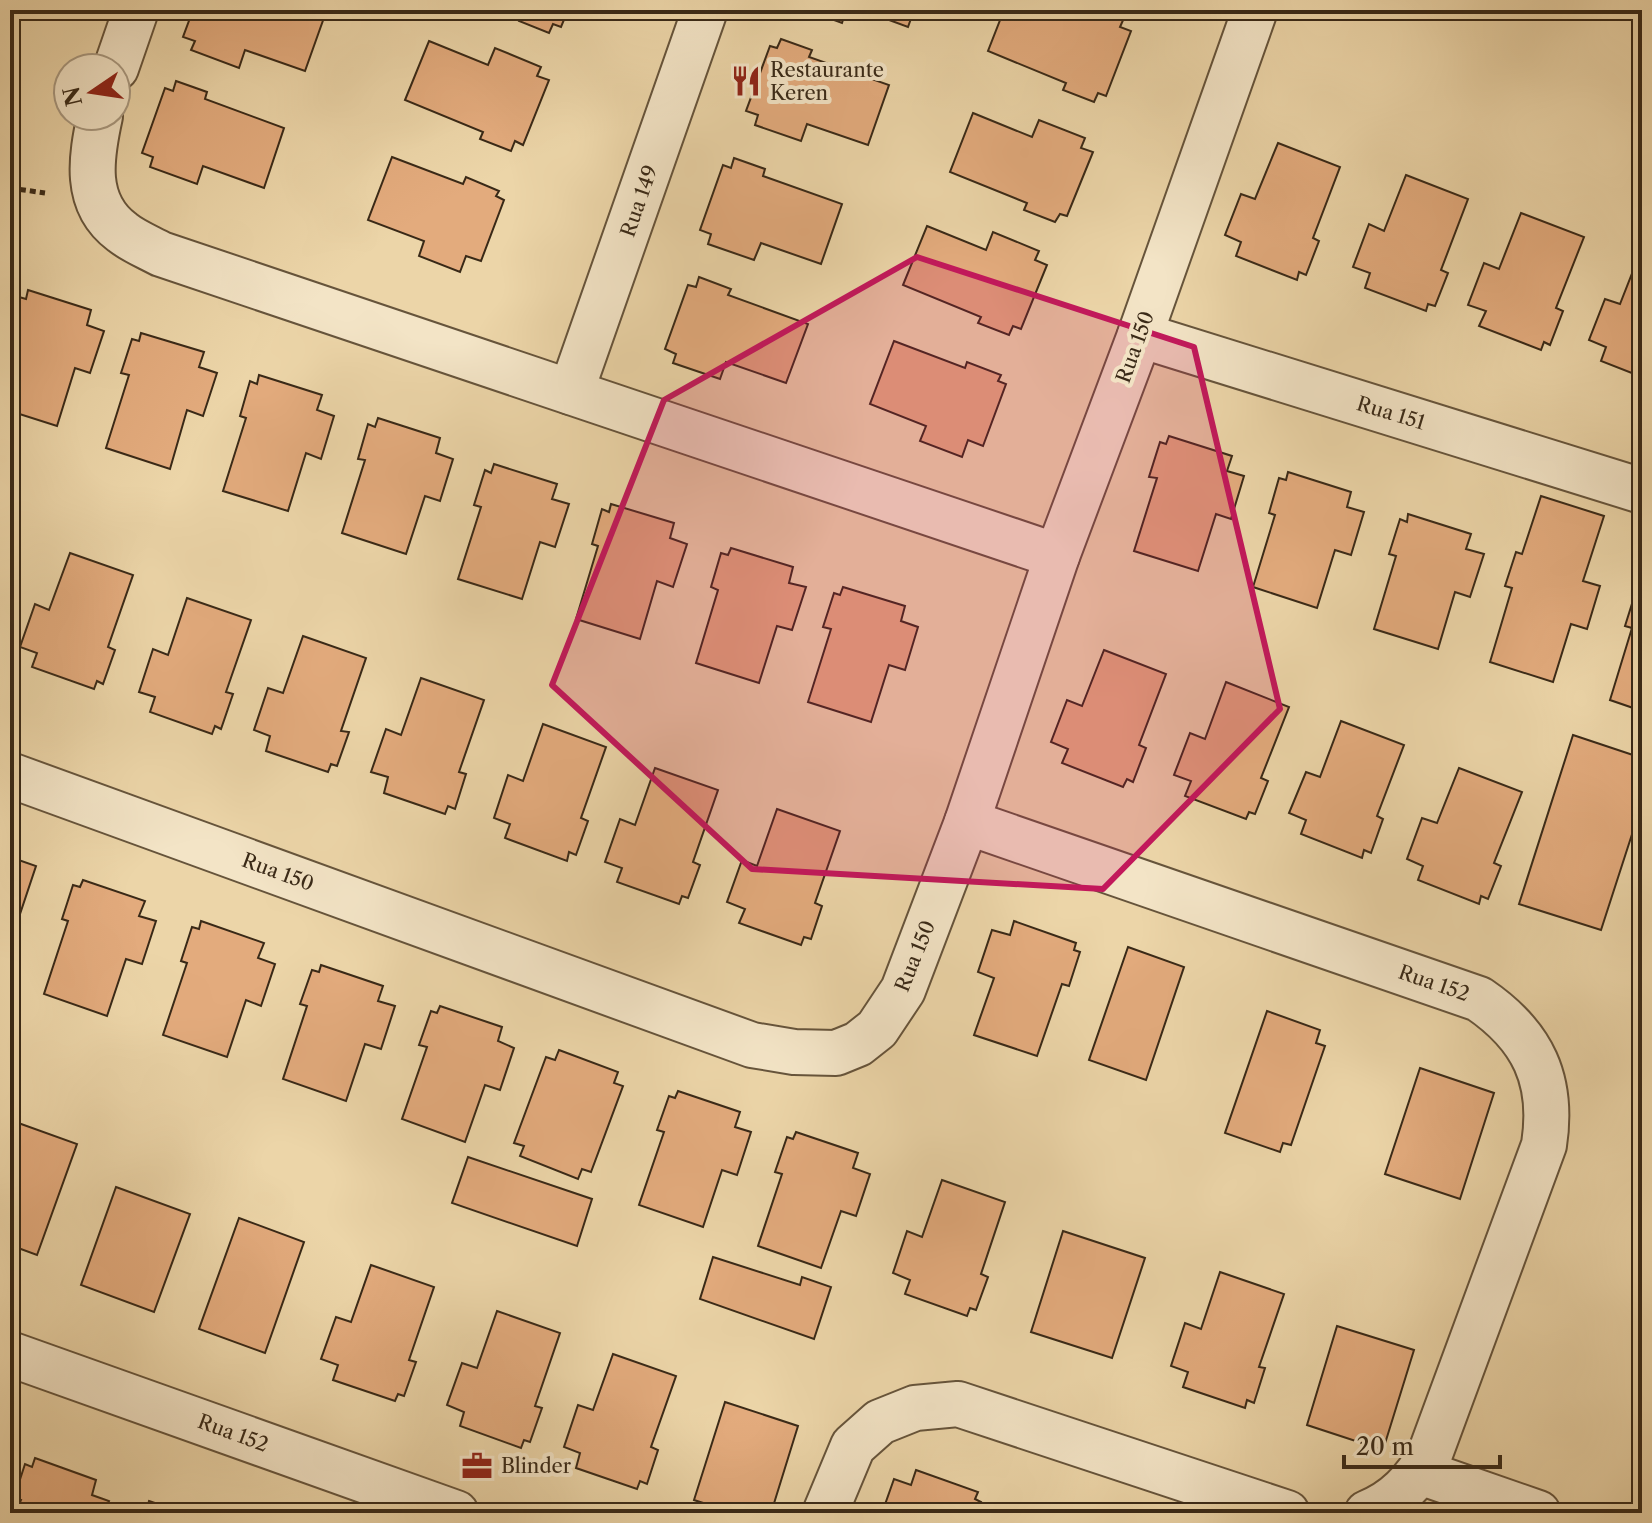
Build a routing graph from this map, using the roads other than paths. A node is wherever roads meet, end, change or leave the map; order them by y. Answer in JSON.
{"nodes":[{"id":1,"x":136,"y":10,"type":"edge"},
{"id":2,"x":705,"y":10,"type":"edge"},
{"id":3,"x":1255,"y":10,"type":"edge"},
{"id":4,"x":122,"y":52,"type":"edge"},
{"id":5,"x":96,"y":132,"type":"edge"},
{"id":6,"x":1140,"y":335,"type":"junction"},
{"id":7,"x":571,"y":392,"type":"junction"},
{"id":8,"x":1642,"y":491,"type":"edge"},
{"id":9,"x":1057,"y":556,"type":"junction"},
{"id":10,"x":10,"y":775,"type":"edge"},
{"id":11,"x":967,"y":822,"type":"junction"},
{"id":12,"x":10,"y":1354,"type":"edge"},
{"id":13,"x":1420,"y":1472,"type":"junction"},
{"id":14,"x":456,"y":1513,"type":"edge"},
{"id":15,"x":825,"y":1513,"type":"edge"},
{"id":16,"x":1287,"y":1513,"type":"edge"},
{"id":17,"x":1367,"y":1513,"type":"edge"},
{"id":18,"x":1538,"y":1513,"type":"edge"}],
"edges":[{"from":1,"to":4,"type":"street"},
{"from":2,"to":7,"type":"street","name":"Rua 149"},
{"from":3,"to":6,"type":"street","name":"Rua 150"},
{"from":5,"to":7,"type":"street"},
{"from":6,"to":8,"type":"street","name":"Rua 151"},
{"from":6,"to":9,"type":"street","name":"Rua 150"},
{"from":7,"to":9,"type":"street"},
{"from":9,"to":11,"type":"street","name":"Rua 150"},
{"from":10,"to":11,"type":"street","name":"Rua 150"},
{"from":11,"to":13,"type":"street","name":"Rua 152"},
{"from":12,"to":14,"type":"street","name":"Rua 152"},
{"from":13,"to":17,"type":"street","name":"Rua 152"},
{"from":13,"to":18,"type":"street"},
{"from":15,"to":16,"type":"street"}]}
